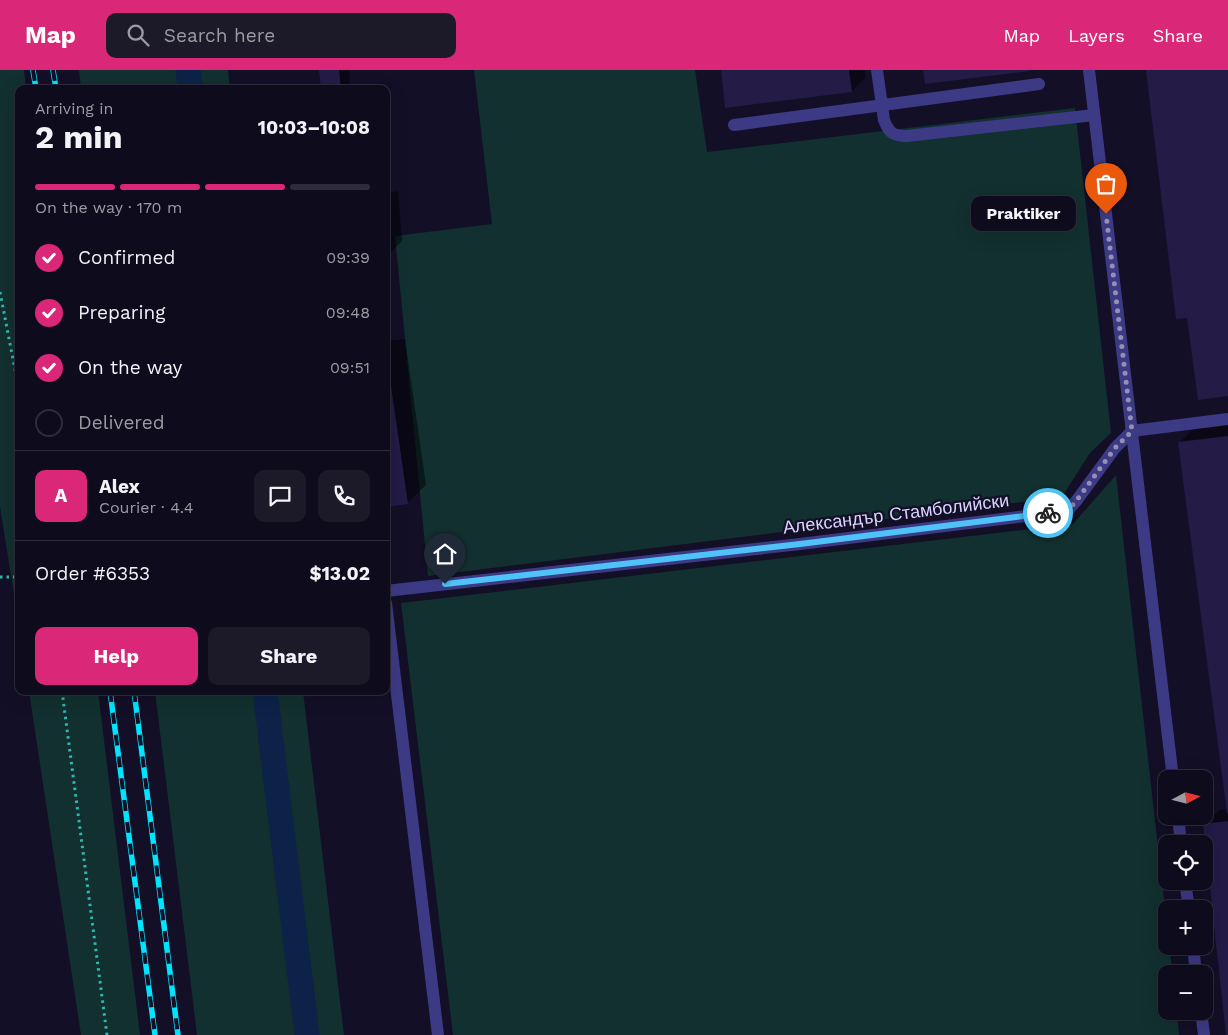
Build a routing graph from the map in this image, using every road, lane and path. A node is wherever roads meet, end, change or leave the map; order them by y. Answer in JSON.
{"nodes":[{"id":1,"x":877,"y":70,"type":"edge"},
{"id":2,"x":1089,"y":70,"type":"edge"},
{"id":3,"x":1039,"y":84,"type":"dead end"},
{"id":4,"x":882,"y":105,"type":"junction"},
{"id":5,"x":1094,"y":115,"type":"junction"},
{"id":6,"x":734,"y":125,"type":"dead end"},
{"id":7,"x":0,"y":292,"type":"edge"},
{"id":8,"x":15,"y":369,"type":"edge"},
{"id":9,"x":1228,"y":420,"type":"edge"},
{"id":10,"x":1132,"y":431,"type":"junction"},
{"id":11,"x":0,"y":577,"type":"edge"},
{"id":12,"x":15,"y":577,"type":"edge"},
{"id":13,"x":390,"y":591,"type":"edge"},
{"id":14,"x":390,"y":636,"type":"edge"},
{"id":15,"x":63,"y":695,"type":"edge"},
{"id":16,"x":1172,"y":770,"type":"edge"},
{"id":17,"x":1202,"y":1020,"type":"edge"},
{"id":18,"x":107,"y":1035,"type":"edge"},
{"id":19,"x":438,"y":1035,"type":"edge"},
{"id":20,"x":1204,"y":1035,"type":"edge"}],
"edges":[{"from":1,"to":4,"type":"street"},
{"from":2,"to":5,"type":"street"},
{"from":3,"to":4,"type":"street"},
{"from":4,"to":5,"type":"street"},
{"from":4,"to":6,"type":"street"},
{"from":5,"to":10,"type":"street"},
{"from":7,"to":8,"type":"path"},
{"from":9,"to":10,"type":"street"},
{"from":10,"to":13,"type":"street","name":"Александър Стамболийски"},
{"from":10,"to":16,"type":"street"},
{"from":11,"to":12,"type":"path"},
{"from":14,"to":19,"type":"street"},
{"from":15,"to":18,"type":"path"},
{"from":17,"to":20,"type":"street"}]}
